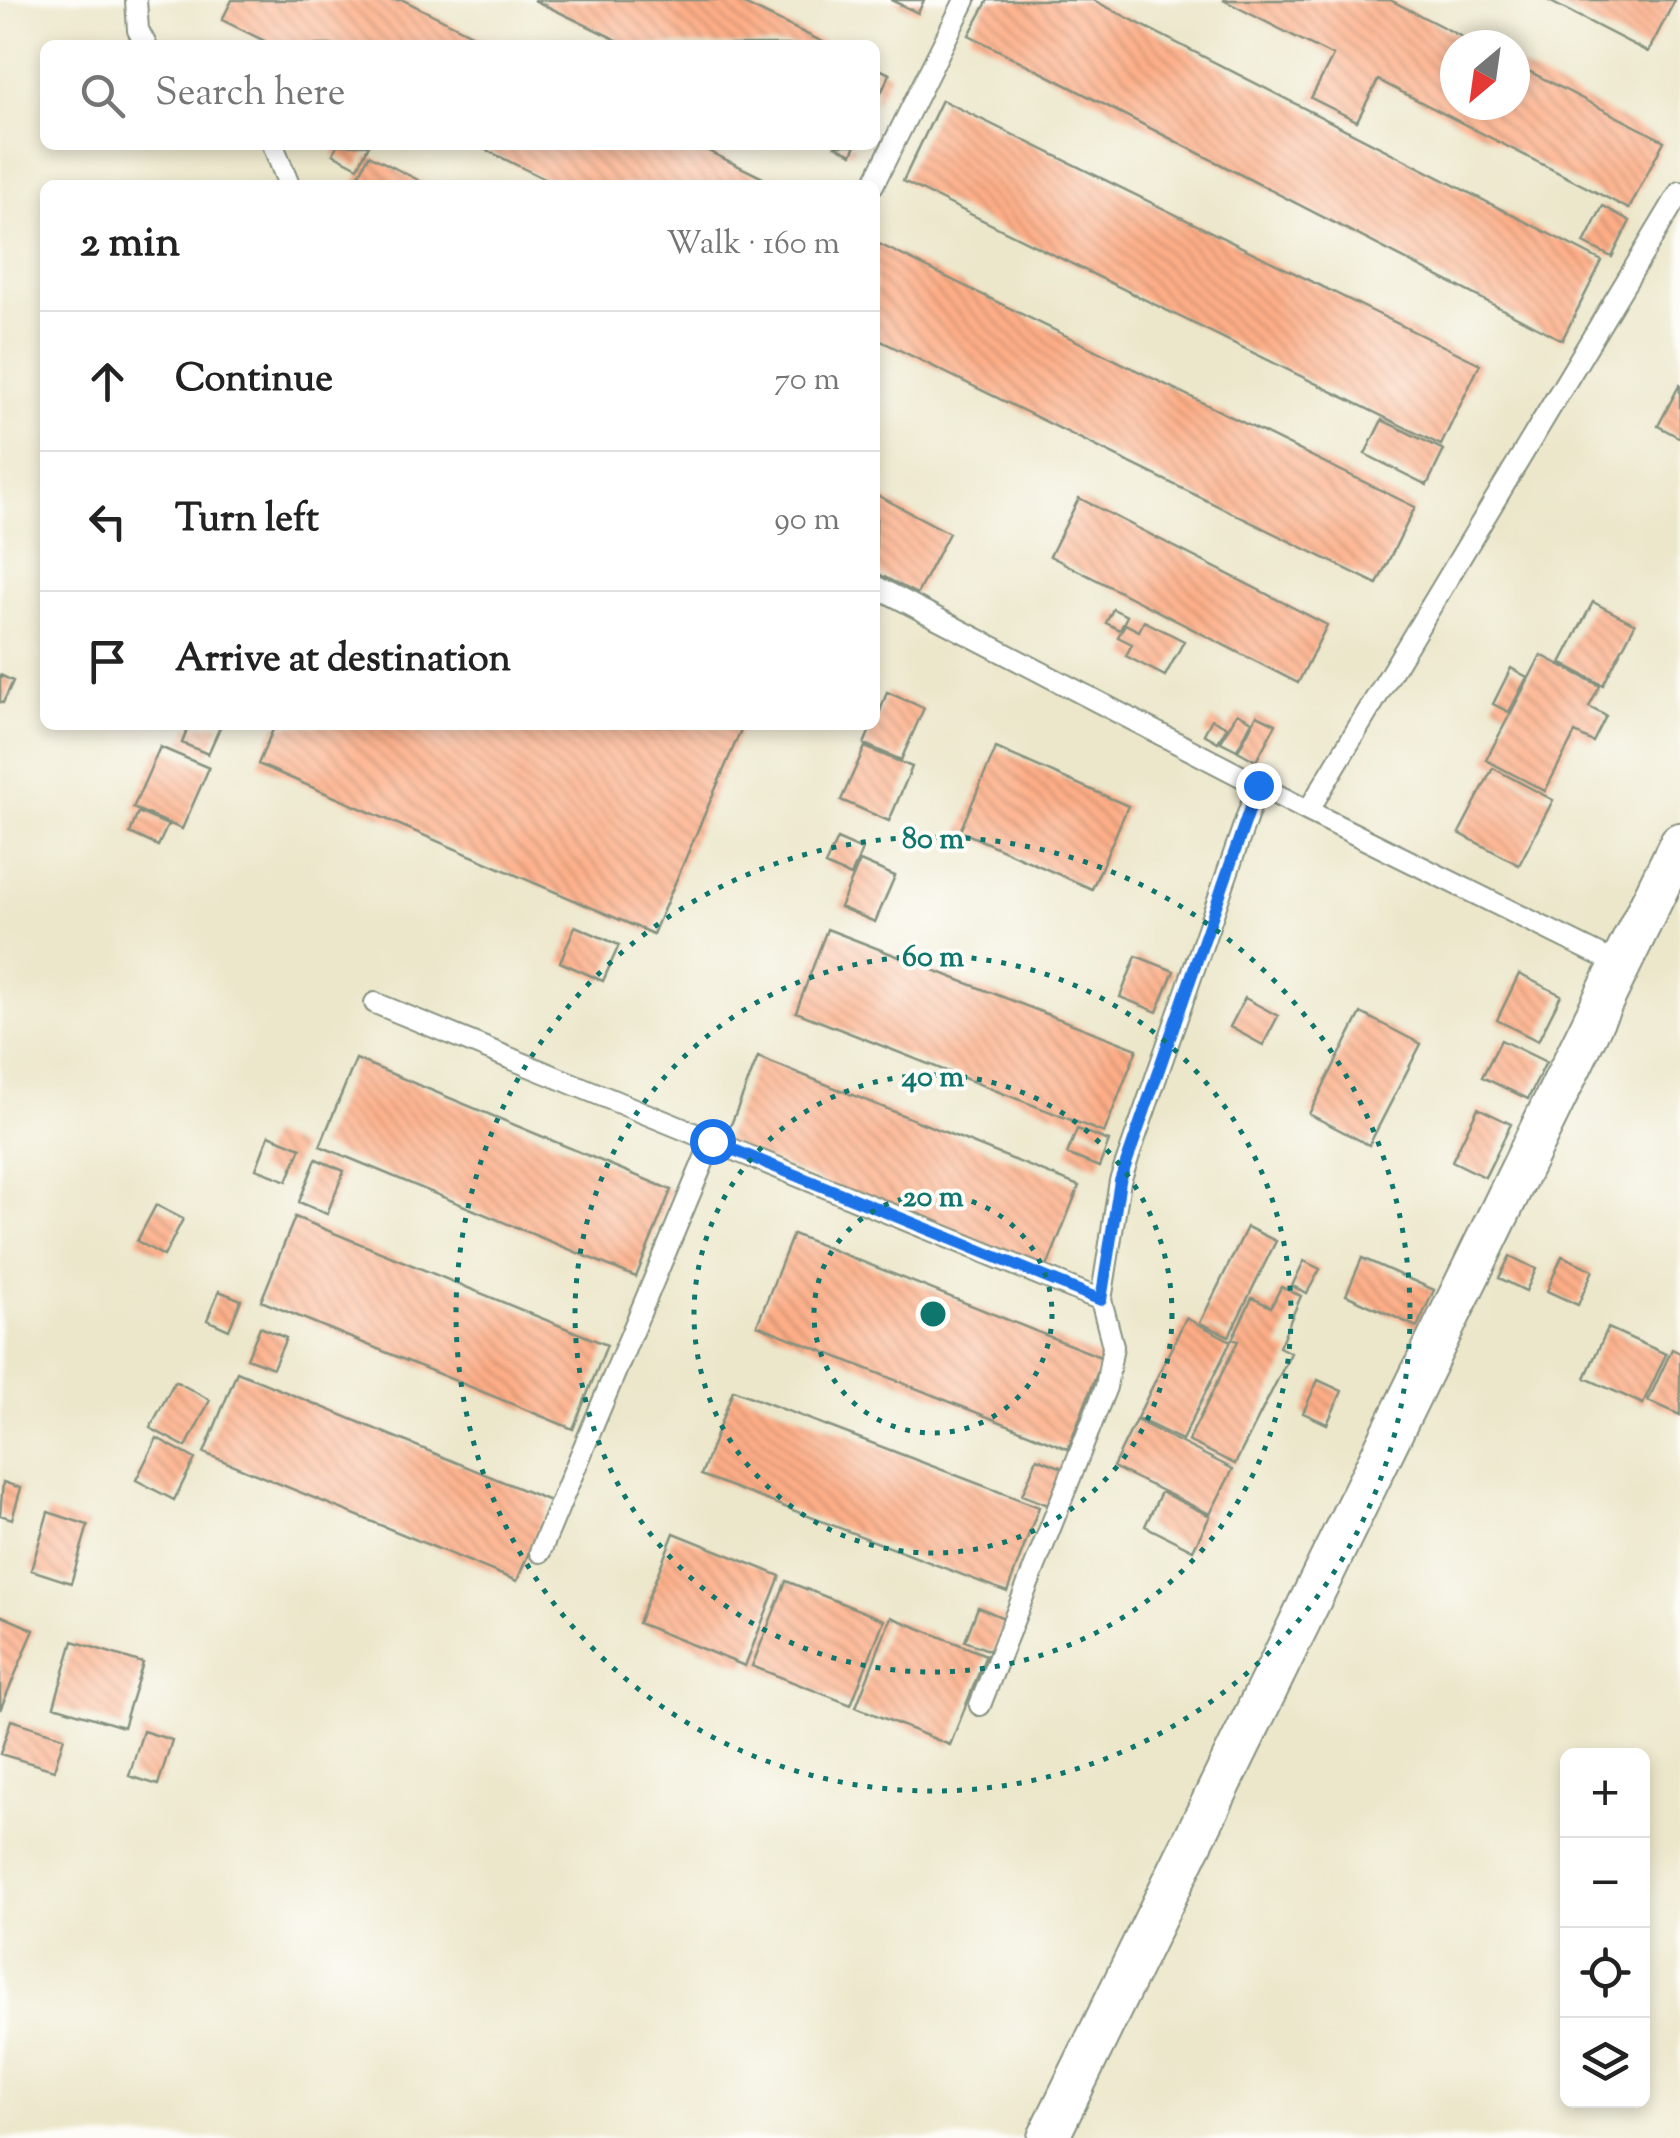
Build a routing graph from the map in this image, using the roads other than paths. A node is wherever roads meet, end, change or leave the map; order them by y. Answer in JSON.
{"nodes":[{"id":1,"x":136,"y":0,"type":"edge"},
{"id":2,"x":966,"y":0,"type":"edge"},
{"id":3,"x":143,"y":40,"type":"edge"},
{"id":4,"x":275,"y":150,"type":"edge"},
{"id":5,"x":288,"y":180,"type":"edge"},
{"id":6,"x":876,"y":180,"type":"edge"},
{"id":7,"x":1680,"y":192,"type":"edge"},
{"id":8,"x":880,"y":589,"type":"edge"},
{"id":9,"x":1258,"y":785,"type":"junction"},
{"id":10,"x":1308,"y":811,"type":"junction"},
{"id":11,"x":1680,"y":843,"type":"edge"},
{"id":12,"x":1622,"y":966,"type":"junction"},
{"id":13,"x":376,"y":1002,"type":"dead end"},
{"id":14,"x":712,"y":1141,"type":"junction"},
{"id":15,"x":1101,"y":1300,"type":"junction"},
{"id":16,"x":540,"y":1552,"type":"dead end"},
{"id":17,"x":980,"y":1705,"type":"dead end"},
{"id":18,"x":1048,"y":2138,"type":"edge"}],
"edges":[{"from":1,"to":3,"type":"lane"},
{"from":2,"to":6,"type":"lane"},
{"from":4,"to":5,"type":"lane"},
{"from":7,"to":10,"type":"lane"},
{"from":8,"to":9,"type":"lane"},
{"from":9,"to":10,"type":"lane"},
{"from":9,"to":15,"type":"lane"},
{"from":10,"to":12,"type":"lane"},
{"from":11,"to":12,"type":"street"},
{"from":12,"to":18,"type":"street"},
{"from":13,"to":14,"type":"lane"},
{"from":14,"to":15,"type":"lane"},
{"from":14,"to":16,"type":"lane"},
{"from":15,"to":17,"type":"lane"}]}
